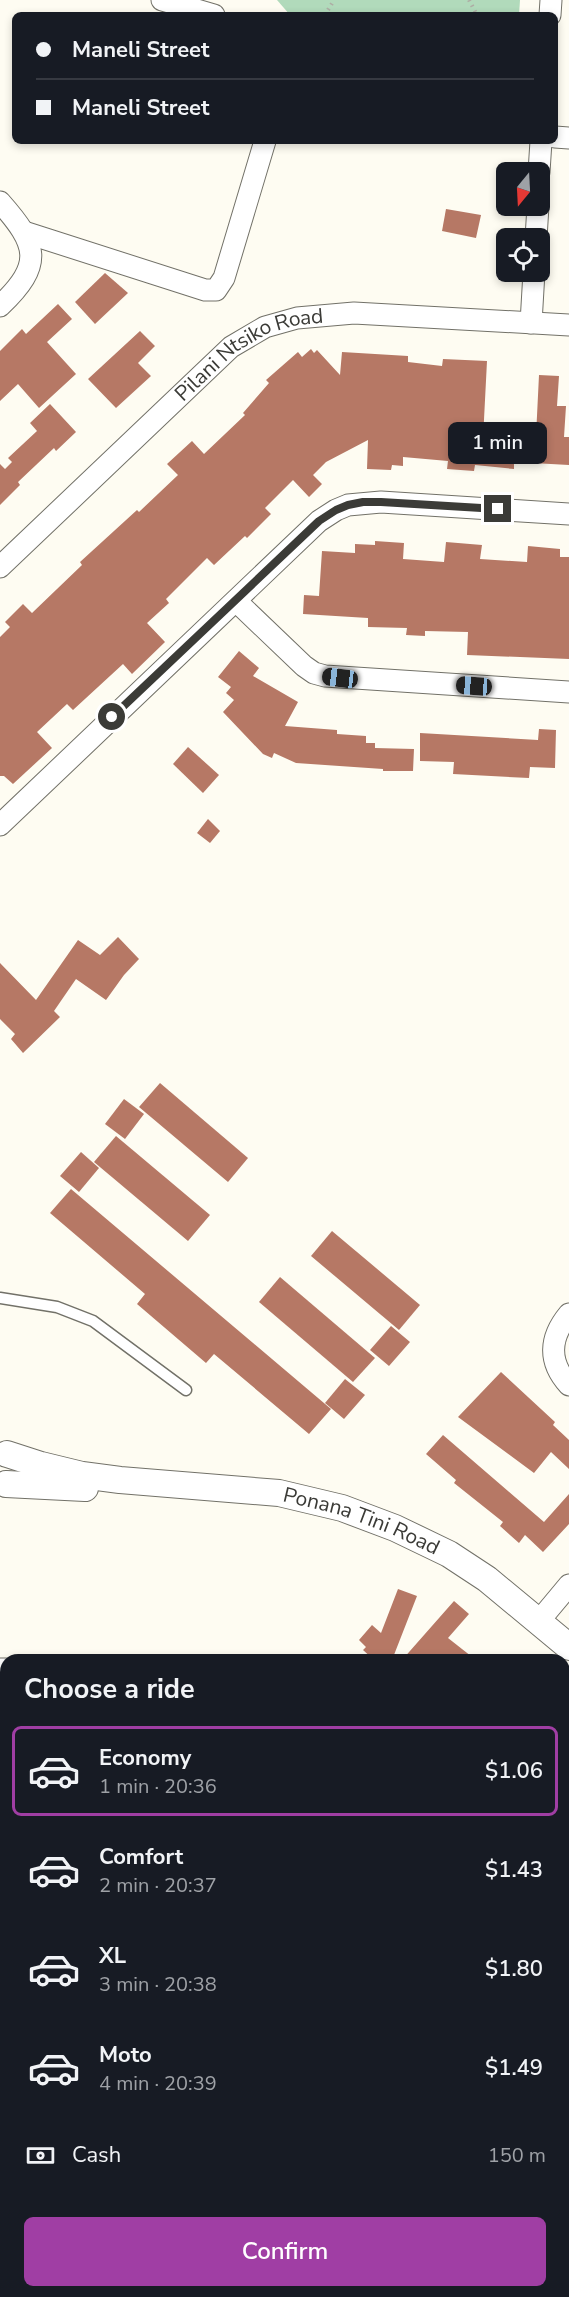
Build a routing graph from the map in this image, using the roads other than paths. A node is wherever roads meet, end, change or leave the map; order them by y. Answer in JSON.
{"nodes":[{"id":1,"x":162,"y":0,"type":"edge"},
{"id":2,"x":204,"y":12,"type":"edge"},
{"id":3,"x":264,"y":144,"type":"edge"},
{"id":4,"x":541,"y":144,"type":"edge"},
{"id":5,"x":540,"y":162,"type":"edge"},
{"id":6,"x":0,"y":202,"type":"edge"},
{"id":7,"x":24,"y":232,"type":"junction"},
{"id":8,"x":533,"y":282,"type":"edge"},
{"id":9,"x":0,"y":306,"type":"edge"},
{"id":10,"x":531,"y":323,"type":"junction"},
{"id":11,"x":569,"y":325,"type":"edge"},
{"id":12,"x":569,"y":514,"type":"edge"},
{"id":13,"x":0,"y":567,"type":"edge"},
{"id":14,"x":236,"y":601,"type":"junction"},
{"id":15,"x":569,"y":692,"type":"edge"},
{"id":16,"x":0,"y":825,"type":"edge"},
{"id":17,"x":0,"y":1298,"type":"edge"},
{"id":18,"x":569,"y":1314,"type":"edge"},
{"id":19,"x":569,"y":1385,"type":"edge"},
{"id":20,"x":186,"y":1390,"type":"dead end"},
{"id":21,"x":2,"y":1448,"type":"edge"},
{"id":22,"x":120,"y":1480,"type":"junction"},
{"id":23,"x":3,"y":1487,"type":"edge"},
{"id":24,"x":569,"y":1586,"type":"edge"},
{"id":25,"x":539,"y":1621,"type":"junction"},
{"id":26,"x":569,"y":1647,"type":"edge"}],
"edges":[{"from":1,"to":2,"type":"street"},
{"from":3,"to":7,"type":"street"},
{"from":4,"to":5,"type":"street"},
{"from":6,"to":7,"type":"street"},
{"from":7,"to":9,"type":"street"},
{"from":8,"to":10,"type":"street"},
{"from":10,"to":11,"type":"street","name":"Pilani Ntsiko Road"},
{"from":10,"to":13,"type":"street","name":"Pilani Ntsiko Road"},
{"from":12,"to":14,"type":"street"},
{"from":14,"to":15,"type":"street"},
{"from":14,"to":16,"type":"street"},
{"from":17,"to":20,"type":"lane"},
{"from":18,"to":19,"type":"street"},
{"from":21,"to":22,"type":"street","name":"Ponana Tini Road"},
{"from":21,"to":23,"type":"street","name":"Ponana Tini Road"},
{"from":22,"to":23,"type":"street","name":"Ponana Tini Road"},
{"from":22,"to":25,"type":"street","name":"Ponana Tini Road"},
{"from":24,"to":25,"type":"street"},
{"from":25,"to":26,"type":"street","name":"Ponana Tini Road"}]}
